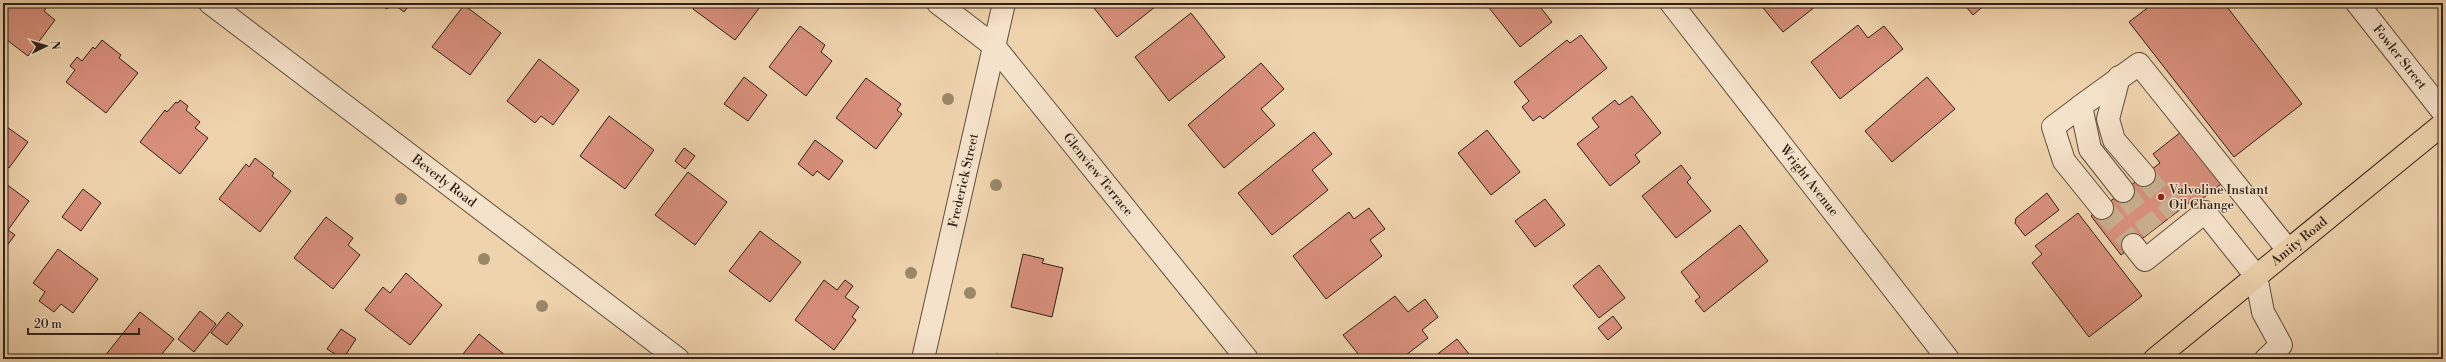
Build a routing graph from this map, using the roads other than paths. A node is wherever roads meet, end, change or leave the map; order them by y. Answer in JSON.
{"nodes":[{"id":1,"x":210,"y":3,"type":"edge"},
{"id":2,"x":938,"y":3,"type":"edge"},
{"id":3,"x":1004,"y":3,"type":"edge"},
{"id":4,"x":1671,"y":3,"type":"edge"},
{"id":5,"x":2357,"y":3,"type":"edge"},
{"id":6,"x":994,"y":46,"type":"junction"},
{"id":7,"x":2119,"y":77,"type":"junction"},
{"id":8,"x":2080,"y":106,"type":"junction"},
{"id":9,"x":2443,"y":112,"type":"edge"},
{"id":10,"x":2443,"y":124,"type":"edge"},
{"id":11,"x":2144,"y":175,"type":"tunnel mouth"},
{"id":12,"x":2123,"y":191,"type":"tunnel mouth"},
{"id":13,"x":2102,"y":208,"type":"tunnel mouth"},
{"id":14,"x":2134,"y":245,"type":"tunnel mouth"},
{"id":15,"x":2288,"y":250,"type":"junction"},
{"id":16,"x":2256,"y":276,"type":"junction"},
{"id":17,"x":678,"y":359,"type":"edge"},
{"id":18,"x":923,"y":359,"type":"edge"},
{"id":19,"x":1247,"y":359,"type":"edge"},
{"id":20,"x":1948,"y":359,"type":"edge"},
{"id":21,"x":2155,"y":359,"type":"edge"},
{"id":22,"x":2266,"y":359,"type":"edge"}],
"edges":[{"from":1,"to":17,"type":"street","name":"Beverly Road"},
{"from":2,"to":6,"type":"street","name":"Glenview Terrace"},
{"from":3,"to":6,"type":"street","name":"Frederick Street"},
{"from":4,"to":20,"type":"street","name":"Wright Avenue"},
{"from":5,"to":9,"type":"street","name":"Fowler Street"},
{"from":6,"to":18,"type":"street","name":"Frederick Street"},
{"from":6,"to":19,"type":"street","name":"Glenview Terrace"},
{"from":7,"to":8,"type":"street"},
{"from":7,"to":11,"type":"street"},
{"from":7,"to":15,"type":"street"},
{"from":8,"to":12,"type":"street"},
{"from":8,"to":13,"type":"street"},
{"from":10,"to":15,"type":"main road","name":"Amity Road"},
{"from":14,"to":16,"type":"street"},
{"from":15,"to":16,"type":"main road","name":"Amity Road"},
{"from":16,"to":21,"type":"main road","name":"Amity Road"},
{"from":16,"to":22,"type":"street"}]}
